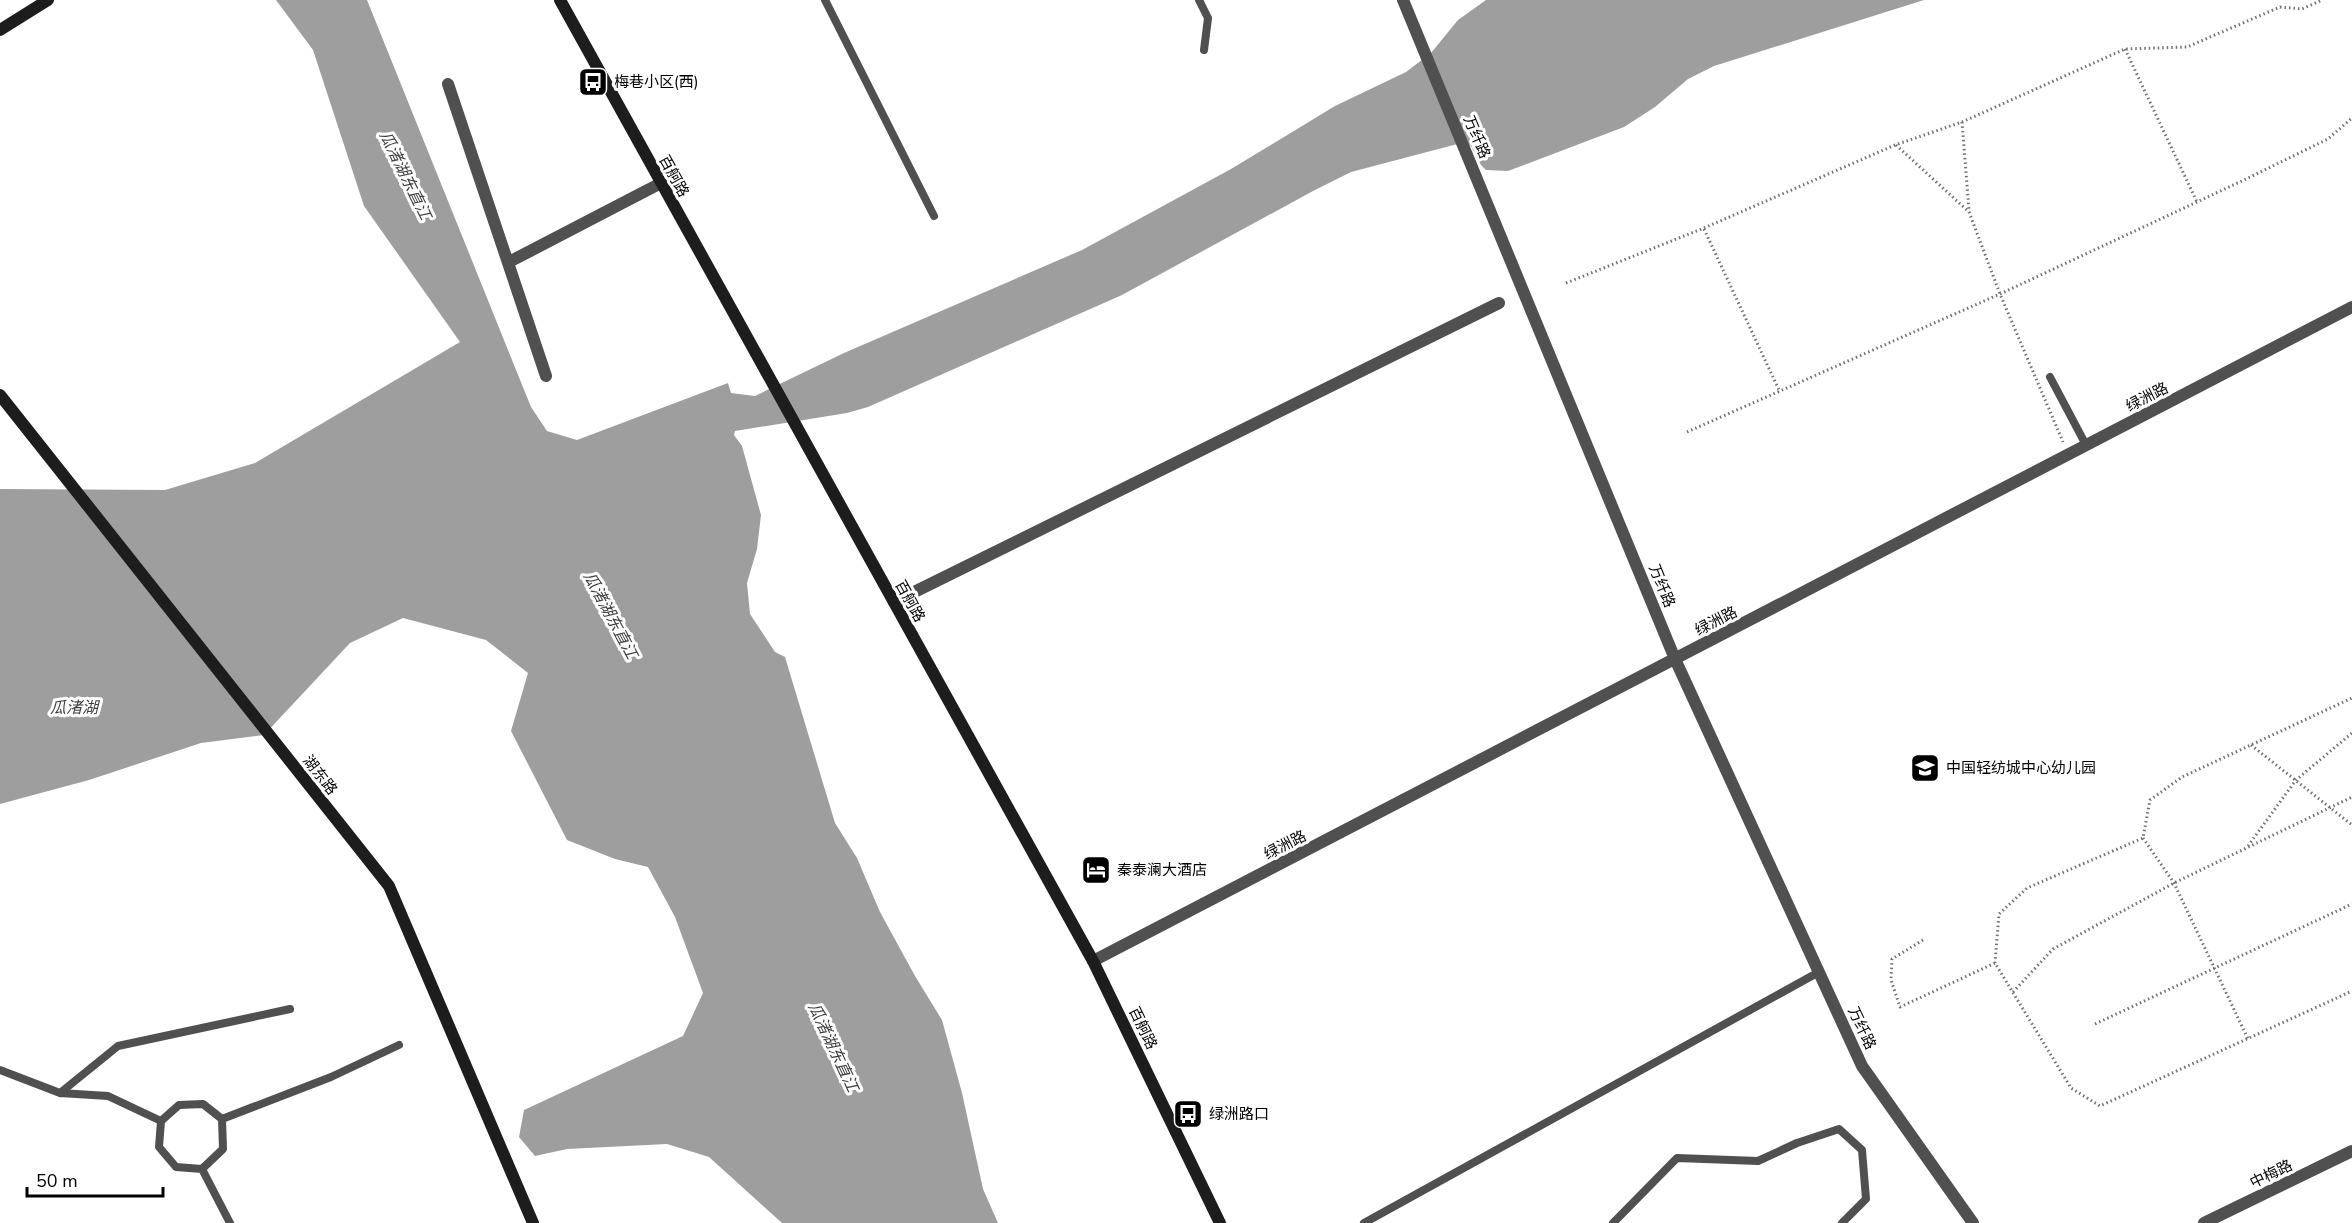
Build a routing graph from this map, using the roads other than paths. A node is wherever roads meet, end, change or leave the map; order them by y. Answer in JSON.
{"nodes":[{"id":1,"x":48,"y":0,"type":"edge"},
{"id":2,"x":560,"y":0,"type":"edge"},
{"id":3,"x":825,"y":0,"type":"edge"},
{"id":4,"x":1199,"y":0,"type":"edge"},
{"id":5,"x":1402,"y":0,"type":"edge"},
{"id":6,"x":0,"y":30,"type":"edge"},
{"id":7,"x":1204,"y":50,"type":"dead end"},
{"id":8,"x":448,"y":84,"type":"dead end"},
{"id":9,"x":661,"y":183,"type":"junction"},
{"id":10,"x":934,"y":216,"type":"dead end"},
{"id":11,"x":509,"y":262,"type":"junction"},
{"id":12,"x":1499,"y":303,"type":"dead end"},
{"id":13,"x":2352,"y":307,"type":"edge"},
{"id":14,"x":546,"y":376,"type":"dead end"},
{"id":15,"x":2050,"y":377,"type":"dead end"},
{"id":16,"x":0,"y":395,"type":"edge"},
{"id":17,"x":2086,"y":445,"type":"junction"},
{"id":18,"x":894,"y":602,"type":"junction"},
{"id":19,"x":1675,"y":659,"type":"junction"},
{"id":20,"x":1093,"y":962,"type":"junction"},
{"id":21,"x":1819,"y":972,"type":"junction"},
{"id":22,"x":290,"y":1009,"type":"dead end"},
{"id":23,"x":399,"y":1045,"type":"dead end"},
{"id":24,"x":0,"y":1070,"type":"edge"},
{"id":25,"x":60,"y":1093,"type":"junction"},
{"id":26,"x":222,"y":1119,"type":"junction"},
{"id":27,"x":161,"y":1121,"type":"junction"},
{"id":28,"x":2351,"y":1154,"type":"edge"},
{"id":29,"x":202,"y":1169,"type":"junction"},
{"id":30,"x":230,"y":1223,"type":"edge"},
{"id":31,"x":532,"y":1223,"type":"edge"},
{"id":32,"x":1220,"y":1223,"type":"edge"},
{"id":33,"x":1364,"y":1223,"type":"edge"},
{"id":34,"x":1613,"y":1223,"type":"edge"},
{"id":35,"x":1842,"y":1223,"type":"edge"},
{"id":36,"x":1973,"y":1223,"type":"edge"},
{"id":37,"x":2204,"y":1223,"type":"edge"}],
"edges":[{"from":1,"to":6,"type":"street"},
{"from":2,"to":9,"type":"street","name":"百舸路"},
{"from":3,"to":10,"type":"lane"},
{"from":4,"to":7,"type":"lane"},
{"from":5,"to":19,"type":"street","name":"万纤路"},
{"from":8,"to":11,"type":"street"},
{"from":9,"to":11,"type":"street"},
{"from":9,"to":18,"type":"street","name":"百舸路"},
{"from":11,"to":14,"type":"street"},
{"from":12,"to":18,"type":"street"},
{"from":13,"to":17,"type":"street","name":"绿洲路"},
{"from":15,"to":17,"type":"lane"},
{"from":16,"to":31,"type":"street","name":"湖东路"},
{"from":17,"to":19,"type":"street","name":"绿洲路"},
{"from":18,"to":20,"type":"street","name":"百舸路"},
{"from":19,"to":20,"type":"street","name":"绿洲路"},
{"from":19,"to":21,"type":"street","name":"万纤路"},
{"from":20,"to":32,"type":"street","name":"百舸路"},
{"from":21,"to":33,"type":"lane"},
{"from":21,"to":36,"type":"street","name":"万纤路"},
{"from":22,"to":25,"type":"lane"},
{"from":23,"to":26,"type":"lane"},
{"from":24,"to":25,"type":"lane"},
{"from":25,"to":27,"type":"lane"},
{"from":26,"to":27,"type":"lane"},
{"from":26,"to":29,"type":"lane"},
{"from":27,"to":29,"type":"lane"},
{"from":28,"to":37,"type":"street","name":"中梅路"},
{"from":29,"to":30,"type":"lane"},
{"from":34,"to":35,"type":"lane"}]}
